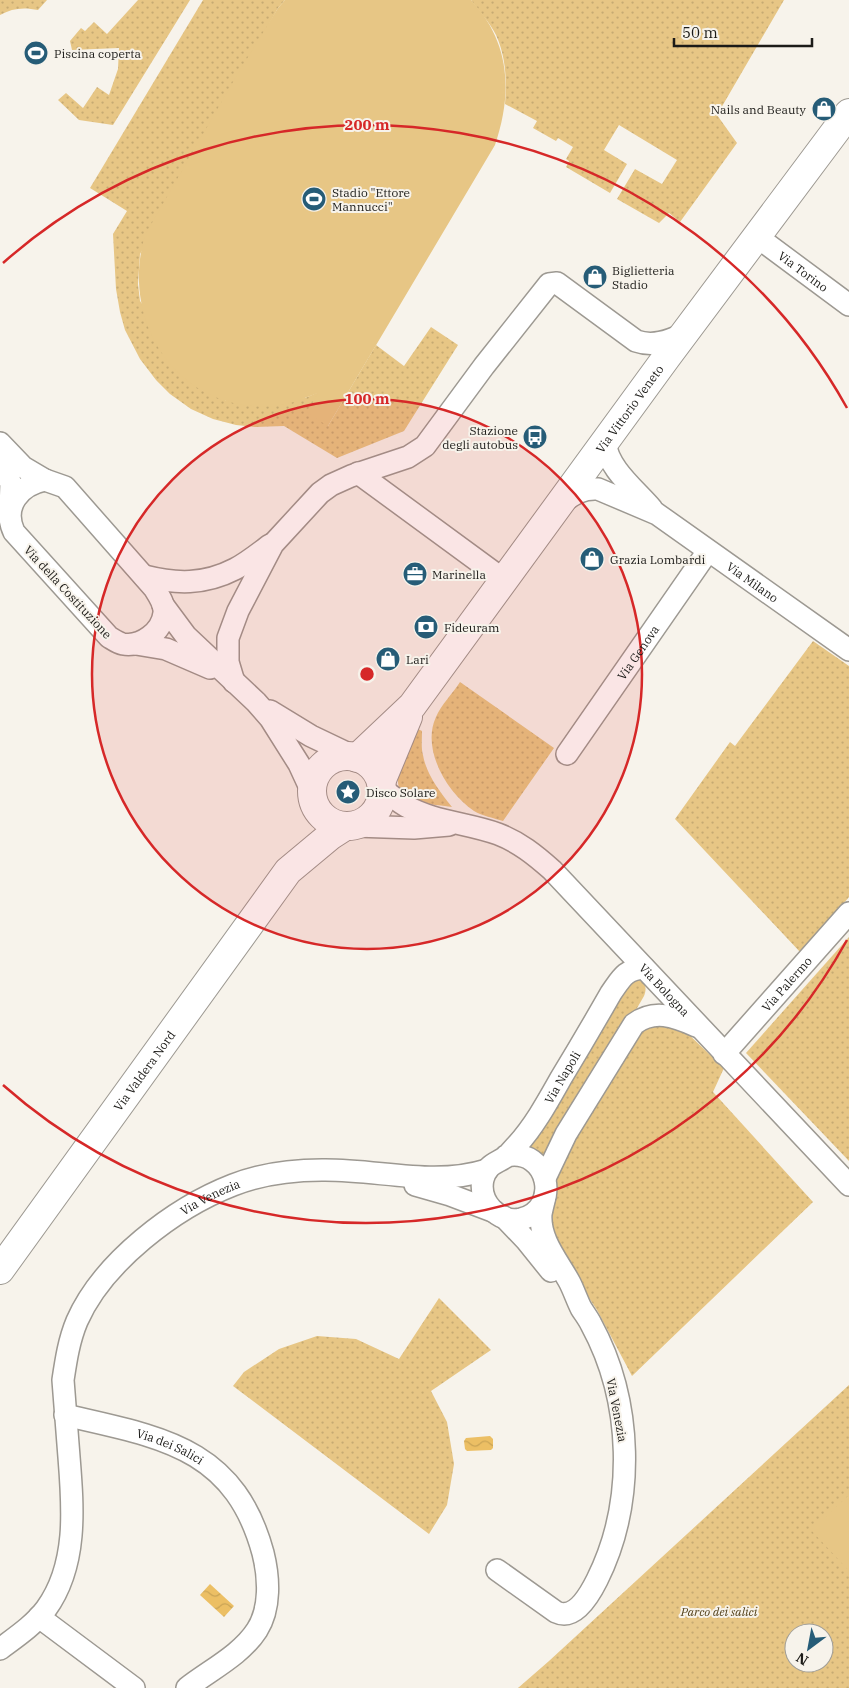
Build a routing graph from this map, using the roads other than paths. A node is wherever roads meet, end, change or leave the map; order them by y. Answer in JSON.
{"nodes":[{"id":1,"x":849,"y":113,"type":"edge"},
{"id":2,"x":756,"y":236,"type":"junction"},
{"id":3,"x":849,"y":306,"type":"edge"},
{"id":4,"x":684,"y":334,"type":"junction"},
{"id":5,"x":605,"y":442,"type":"junction"},
{"id":6,"x":0,"y":443,"type":"edge"},
{"id":7,"x":0,"y":456,"type":"edge"},
{"id":8,"x":358,"y":474,"type":"junction"},
{"id":9,"x":45,"y":480,"type":"junction"},
{"id":10,"x":560,"y":504,"type":"junction"},
{"id":11,"x":10,"y":508,"type":"junction"},
{"id":12,"x":657,"y":514,"type":"junction"},
{"id":13,"x":272,"y":544,"type":"junction"},
{"id":14,"x":708,"y":551,"type":"junction"},
{"id":15,"x":144,"y":576,"type":"junction"},
{"id":16,"x":504,"y":580,"type":"junction"},
{"id":17,"x":163,"y":604,"type":"junction"},
{"id":18,"x":136,"y":644,"type":"junction"},
{"id":19,"x":849,"y":650,"type":"edge"},
{"id":20,"x":229,"y":678,"type":"junction"},
{"id":21,"x":256,"y":702,"type":"junction"},
{"id":22,"x":412,"y":706,"type":"junction"},
{"id":23,"x":567,"y":754,"type":"dead end"},
{"id":24,"x":356,"y":757,"type":"junction"},
{"id":25,"x":381,"y":785,"type":"junction"},
{"id":26,"x":313,"y":798,"type":"junction"},
{"id":27,"x":461,"y":824,"type":"junction"},
{"id":28,"x":349,"y":826,"type":"junction"},
{"id":29,"x":288,"y":871,"type":"junction"},
{"id":30,"x":849,"y":914,"type":"edge"},
{"id":31,"x":609,"y":931,"type":"junction"},
{"id":32,"x":647,"y":971,"type":"junction"},
{"id":33,"x":611,"y":993,"type":"junction"},
{"id":34,"x":702,"y":1030,"type":"junction"},
{"id":35,"x":627,"y":1034,"type":"junction"},
{"id":36,"x":724,"y":1054,"type":"junction"},
{"id":37,"x":506,"y":1156,"type":"junction"},
{"id":38,"x":487,"y":1170,"type":"junction"},
{"id":39,"x":374,"y":1173,"type":"junction"},
{"id":40,"x":849,"y":1185,"type":"edge"},
{"id":41,"x":545,"y":1187,"type":"junction"},
{"id":42,"x":499,"y":1215,"type":"junction"},
{"id":43,"x":0,"y":1270,"type":"edge"},
{"id":44,"x":581,"y":1308,"type":"junction"},
{"id":45,"x":66,"y":1415,"type":"junction"},
{"id":46,"x":497,"y":1570,"type":"dead end"},
{"id":47,"x":40,"y":1617,"type":"junction"},
{"id":48,"x":0,"y":1649,"type":"edge"},
{"id":49,"x":134,"y":1688,"type":"edge"},
{"id":50,"x":187,"y":1688,"type":"edge"}],
"edges":[{"from":1,"to":2,"type":"main road","name":"Via Vittorio Veneto"},
{"from":2,"to":3,"type":"street","name":"Via Torino"},
{"from":2,"to":4,"type":"main road","name":"Via Vittorio Veneto"},
{"from":4,"to":5,"type":"main road","name":"Via Vittorio Veneto"},
{"from":4,"to":8,"type":"street"},
{"from":5,"to":10,"type":"main road","name":"Via Vittorio Veneto"},
{"from":5,"to":12,"type":"street","name":"Via Milano"},
{"from":6,"to":9,"type":"street"},
{"from":7,"to":11,"type":"street","name":"Via della Costituzione"},
{"from":8,"to":13,"type":"street"},
{"from":8,"to":16,"type":"street"},
{"from":9,"to":11,"type":"street"},
{"from":9,"to":15,"type":"street"},
{"from":10,"to":12,"type":"street","name":"Via Milano"},
{"from":10,"to":16,"type":"main road","name":"Via Vittorio Veneto"},
{"from":11,"to":18,"type":"street","name":"Via della Costituzione"},
{"from":12,"to":14,"type":"street","name":"Via Milano"},
{"from":13,"to":15,"type":"street"},
{"from":13,"to":20,"type":"street"},
{"from":14,"to":19,"type":"street","name":"Via Milano"},
{"from":14,"to":23,"type":"street","name":"Via Genova"},
{"from":15,"to":17,"type":"street"},
{"from":16,"to":22,"type":"main road","name":"Via Vittorio Veneto"},
{"from":17,"to":18,"type":"street"},
{"from":17,"to":20,"type":"street"},
{"from":18,"to":20,"type":"street","name":"Via della Costituzione"},
{"from":20,"to":21,"type":"street"},
{"from":21,"to":24,"type":"street"},
{"from":21,"to":26,"type":"street"},
{"from":22,"to":24,"type":"main road","name":"Via Vittorio Veneto"},
{"from":22,"to":25,"type":"main road","name":"Via Vittorio Veneto"},
{"from":24,"to":25,"type":"main road"},
{"from":24,"to":26,"type":"main road","name":"Via Valdera Nord"},
{"from":25,"to":27,"type":"street","name":"Via Bologna"},
{"from":25,"to":28,"type":"main road","name":"Via Valdera Nord"},
{"from":26,"to":28,"type":"main road"},
{"from":26,"to":29,"type":"main road","name":"Via Valdera Nord"},
{"from":27,"to":28,"type":"street","name":"Via Bologna"},
{"from":27,"to":31,"type":"street","name":"Via Bologna"},
{"from":28,"to":29,"type":"main road","name":"Via Valdera Nord"},
{"from":29,"to":43,"type":"main road","name":"Via Valdera Nord"},
{"from":30,"to":36,"type":"street","name":"Via Palermo"},
{"from":31,"to":32,"type":"street","name":"Via Bologna"},
{"from":31,"to":33,"type":"street","name":"Via Napoli"},
{"from":32,"to":33,"type":"street","name":"Via Napoli"},
{"from":32,"to":34,"type":"street","name":"Via Bologna"},
{"from":32,"to":35,"type":"street"},
{"from":33,"to":37,"type":"street","name":"Via Napoli"},
{"from":34,"to":35,"type":"street"},
{"from":34,"to":36,"type":"street","name":"Via Bologna"},
{"from":35,"to":41,"type":"street"},
{"from":36,"to":40,"type":"street","name":"Via Bologna"},
{"from":37,"to":38,"type":"street","name":"Via Venezia"},
{"from":37,"to":41,"type":"street"},
{"from":38,"to":39,"type":"street","name":"Via Venezia"},
{"from":38,"to":42,"type":"street","name":"Via Venezia"},
{"from":39,"to":42,"type":"street"},
{"from":39,"to":45,"type":"street","name":"Via Venezia"},
{"from":41,"to":42,"type":"street"},
{"from":41,"to":44,"type":"street","name":"Via Venezia"},
{"from":42,"to":44,"type":"street","name":"Via Venezia"},
{"from":44,"to":46,"type":"street","name":"Via Venezia"},
{"from":45,"to":47,"type":"street"},
{"from":45,"to":50,"type":"street","name":"Via dei Salici"},
{"from":47,"to":48,"type":"street"},
{"from":47,"to":49,"type":"street"}]}
